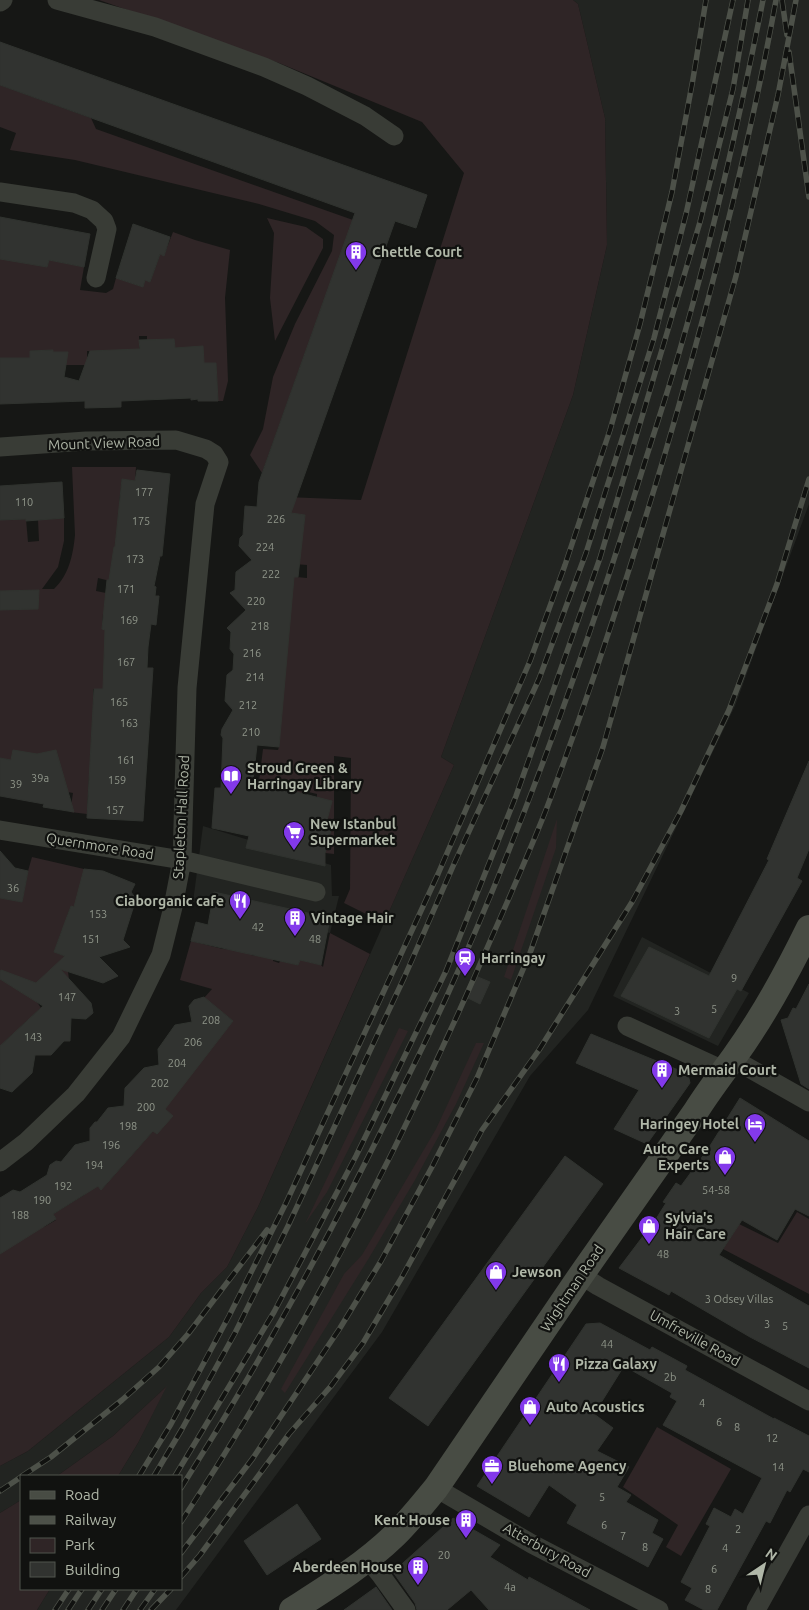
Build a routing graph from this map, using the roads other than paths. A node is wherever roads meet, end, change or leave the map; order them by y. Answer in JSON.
{"nodes":[{"id":1,"x":3,"y":0,"type":"edge"},
{"id":2,"x":57,"y":0,"type":"edge"},
{"id":3,"x":0,"y":2,"type":"edge"},
{"id":4,"x":394,"y":136,"type":"dead end"},
{"id":5,"x":0,"y":192,"type":"edge"},
{"id":6,"x":96,"y":278,"type":"dead end"},
{"id":7,"x":0,"y":447,"type":"edge"},
{"id":8,"x":206,"y":449,"type":"joint"},
{"id":9,"x":0,"y":830,"type":"edge"},
{"id":10,"x":182,"y":860,"type":"junction"},
{"id":11,"x":316,"y":892,"type":"dead end"},
{"id":12,"x":809,"y":928,"type":"edge"},
{"id":13,"x":627,"y":1026,"type":"dead end"},
{"id":14,"x":728,"y":1065,"type":"junction"},
{"id":15,"x":809,"y":1102,"type":"edge"},
{"id":16,"x":0,"y":1162,"type":"edge"},
{"id":17,"x":581,"y":1275,"type":"junction"},
{"id":18,"x":809,"y":1401,"type":"edge"},
{"id":19,"x":436,"y":1488,"type":"junction"},
{"id":20,"x":809,"y":1516,"type":"edge"},
{"id":21,"x":367,"y":1558,"type":"junction"},
{"id":22,"x":292,"y":1610,"type":"edge"},
{"id":23,"x":406,"y":1610,"type":"edge"},
{"id":24,"x":659,"y":1610,"type":"edge"},
{"id":25,"x":756,"y":1610,"type":"edge"}],
"edges":[{"from":1,"to":3,"type":"street"},
{"from":2,"to":4,"type":"street"},
{"from":5,"to":6,"type":"street"},
{"from":7,"to":8,"type":"street","name":"Mount View Road"},
{"from":8,"to":10,"type":"street","name":"Stapleton Hall Road"},
{"from":9,"to":10,"type":"street","name":"Quernmore Road"},
{"from":10,"to":11,"type":"street","name":"Quernmore Road"},
{"from":10,"to":16,"type":"street","name":"Stapleton Hall Road"},
{"from":12,"to":14,"type":"main road","name":"Wightman Road"},
{"from":13,"to":14,"type":"street"},
{"from":14,"to":15,"type":"street"},
{"from":14,"to":17,"type":"main road","name":"Wightman Road"},
{"from":17,"to":18,"type":"street","name":"Umfreville Road"},
{"from":17,"to":19,"type":"main road","name":"Wightman Road"},
{"from":19,"to":21,"type":"main road","name":"Wightman Road"},
{"from":19,"to":24,"type":"street","name":"Atterbury Road"},
{"from":20,"to":25,"type":"street"},
{"from":21,"to":22,"type":"main road","name":"Wightman Road"},
{"from":21,"to":23,"type":"street"}]}
